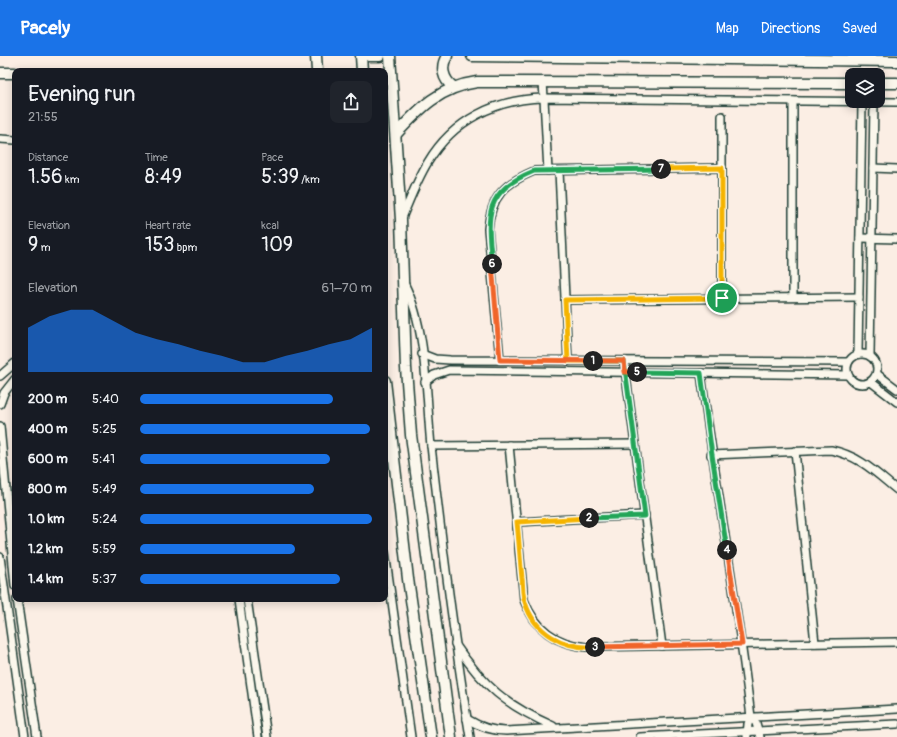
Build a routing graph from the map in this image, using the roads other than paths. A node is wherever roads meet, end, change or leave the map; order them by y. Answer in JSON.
{"nodes":[{"id":1,"x":316,"y":56,"type":"edge"},
{"id":2,"x":361,"y":56,"type":"edge"},
{"id":3,"x":369,"y":56,"type":"edge"},
{"id":4,"x":380,"y":56,"type":"edge"},
{"id":5,"x":390,"y":56,"type":"edge"},
{"id":6,"x":447,"y":56,"type":"edge"},
{"id":7,"x":472,"y":56,"type":"edge"},
{"id":8,"x":897,"y":61,"type":"edge"},
{"id":9,"x":317,"y":68,"type":"edge"},
{"id":10,"x":362,"y":68,"type":"edge"},
{"id":11,"x":0,"y":72,"type":"edge"},
{"id":12,"x":12,"y":73,"type":"edge"},
{"id":13,"x":389,"y":79,"type":"edge"},
{"id":14,"x":543,"y":81,"type":"junction"},
{"id":15,"x":845,"y":83,"type":"edge"},
{"id":16,"x":885,"y":83,"type":"edge"},
{"id":17,"x":897,"y":83,"type":"edge"},
{"id":18,"x":453,"y":87,"type":"junction"},
{"id":19,"x":544,"y":98,"type":"junction"},
{"id":20,"x":793,"y":101,"type":"junction"},
{"id":21,"x":845,"y":102,"type":"edge"},
{"id":22,"x":885,"y":102,"type":"edge"},
{"id":23,"x":897,"y":102,"type":"edge"},
{"id":24,"x":862,"y":108,"type":"edge"},
{"id":25,"x":874,"y":108,"type":"edge"},
{"id":26,"x":722,"y":116,"type":"dead end"},
{"id":27,"x":396,"y":134,"type":"junction"},
{"id":28,"x":0,"y":139,"type":"edge"},
{"id":29,"x":12,"y":140,"type":"edge"},
{"id":30,"x":722,"y":168,"type":"junction"},
{"id":31,"x":873,"y":168,"type":"junction"},
{"id":32,"x":897,"y":169,"type":"edge"},
{"id":33,"x":548,"y":171,"type":"junction"},
{"id":34,"x":559,"y":171,"type":"junction"},
{"id":35,"x":401,"y":220,"type":"junction"},
{"id":36,"x":860,"y":238,"type":"junction"},
{"id":37,"x":872,"y":238,"type":"junction"},
{"id":38,"x":897,"y":239,"type":"edge"},
{"id":39,"x":403,"y":283,"type":"junction"},
{"id":40,"x":793,"y":296,"type":"junction"},
{"id":41,"x":859,"y":297,"type":"junction"},
{"id":42,"x":722,"y":298,"type":"junction"},
{"id":43,"x":565,"y":300,"type":"junction"},
{"id":44,"x":422,"y":354,"type":"junction"},
{"id":45,"x":858,"y":354,"type":"junction"},
{"id":46,"x":870,"y":355,"type":"junction"},
{"id":47,"x":500,"y":360,"type":"junction"},
{"id":48,"x":568,"y":361,"type":"junction"},
{"id":49,"x":624,"y":361,"type":"junction"},
{"id":50,"x":848,"y":362,"type":"junction"},
{"id":51,"x":12,"y":366,"type":"edge"},
{"id":52,"x":625,"y":372,"type":"junction"},
{"id":53,"x":701,"y":373,"type":"junction"},
{"id":54,"x":848,"y":374,"type":"junction"},
{"id":55,"x":877,"y":374,"type":"junction"},
{"id":56,"x":0,"y":376,"type":"edge"},
{"id":57,"x":12,"y":382,"type":"edge"},
{"id":58,"x":425,"y":382,"type":"junction"},
{"id":59,"x":870,"y":382,"type":"junction"},
{"id":60,"x":897,"y":389,"type":"edge"},
{"id":61,"x":897,"y":402,"type":"edge"},
{"id":62,"x":0,"y":404,"type":"edge"},
{"id":63,"x":388,"y":408,"type":"edge"},
{"id":64,"x":0,"y":426,"type":"edge"},
{"id":65,"x":635,"y":444,"type":"junction"},
{"id":66,"x":508,"y":445,"type":"junction"},
{"id":67,"x":431,"y":446,"type":"junction"},
{"id":68,"x":795,"y":450,"type":"junction"},
{"id":69,"x":712,"y":455,"type":"junction"},
{"id":70,"x":1,"y":461,"type":"edge"},
{"id":71,"x":897,"y":490,"type":"edge"},
{"id":72,"x":645,"y":516,"type":"junction"},
{"id":73,"x":517,"y":522,"type":"junction"},
{"id":74,"x":0,"y":557,"type":"edge"},
{"id":75,"x":12,"y":559,"type":"edge"},
{"id":76,"x":388,"y":573,"type":"edge"},
{"id":77,"x":17,"y":602,"type":"edge"},
{"id":78,"x":239,"y":602,"type":"edge"},
{"id":79,"x":247,"y":602,"type":"edge"},
{"id":80,"x":454,"y":642,"type":"junction"},
{"id":81,"x":897,"y":642,"type":"edge"},
{"id":82,"x":815,"y":643,"type":"junction"},
{"id":83,"x":742,"y":644,"type":"junction"},
{"id":84,"x":662,"y":646,"type":"junction"},
{"id":85,"x":28,"y":678,"type":"junction"},
{"id":86,"x":16,"y":680,"type":"junction"},
{"id":87,"x":897,"y":709,"type":"edge"},
{"id":88,"x":751,"y":717,"type":"junction"},
{"id":89,"x":467,"y":719,"type":"junction"},
{"id":90,"x":897,"y":724,"type":"edge"},
{"id":91,"x":555,"y":727,"type":"junction"},
{"id":92,"x":760,"y":734,"type":"edge"},
{"id":93,"x":747,"y":735,"type":"edge"},
{"id":94,"x":25,"y":737,"type":"edge"},
{"id":95,"x":37,"y":737,"type":"edge"},
{"id":96,"x":258,"y":737,"type":"edge"},
{"id":97,"x":267,"y":737,"type":"edge"},
{"id":98,"x":411,"y":737,"type":"edge"},
{"id":99,"x":431,"y":737,"type":"edge"},
{"id":100,"x":451,"y":737,"type":"edge"},
{"id":101,"x":470,"y":737,"type":"edge"},
{"id":102,"x":640,"y":737,"type":"edge"}],
"edges":[{"from":1,"to":9,"type":"street"},
{"from":2,"to":10,"type":"street"},
{"from":3,"to":4,"type":"street"},
{"from":5,"to":13,"type":"street"},
{"from":6,"to":18,"type":"street"},
{"from":7,"to":8,"type":"street"},
{"from":11,"to":12,"type":"street"},
{"from":13,"to":27,"type":"street"},
{"from":14,"to":15,"type":"street"},
{"from":14,"to":18,"type":"street"},
{"from":14,"to":19,"type":"street"},
{"from":16,"to":17,"type":"street"},
{"from":18,"to":27,"type":"street"},
{"from":19,"to":20,"type":"street"},
{"from":19,"to":33,"type":"street"},
{"from":19,"to":35,"type":"street"},
{"from":20,"to":21,"type":"street"},
{"from":20,"to":40,"type":"street"},
{"from":22,"to":23,"type":"street"},
{"from":24,"to":36,"type":"street"},
{"from":25,"to":31,"type":"street"},
{"from":26,"to":30,"type":"street"},
{"from":27,"to":35,"type":"street"},
{"from":28,"to":29,"type":"street"},
{"from":30,"to":34,"type":"street"},
{"from":30,"to":42,"type":"street"},
{"from":31,"to":32,"type":"street"},
{"from":31,"to":37,"type":"street"},
{"from":33,"to":34,"type":"street"},
{"from":33,"to":47,"type":"street"},
{"from":34,"to":43,"type":"street"},
{"from":35,"to":39,"type":"street"},
{"from":36,"to":37,"type":"street"},
{"from":36,"to":41,"type":"street"},
{"from":37,"to":38,"type":"street"},
{"from":37,"to":46,"type":"street"},
{"from":39,"to":44,"type":"street"},
{"from":39,"to":100,"type":"street"},
{"from":40,"to":41,"type":"street"},
{"from":40,"to":42,"type":"street"},
{"from":41,"to":45,"type":"street"},
{"from":42,"to":43,"type":"street"},
{"from":43,"to":48,"type":"street"},
{"from":44,"to":47,"type":"street"},
{"from":44,"to":58,"type":"street"},
{"from":45,"to":46,"type":"street"},
{"from":45,"to":50,"type":"street"},
{"from":46,"to":55,"type":"street"},
{"from":47,"to":48,"type":"street"},
{"from":48,"to":49,"type":"street"},
{"from":49,"to":50,"type":"street"},
{"from":49,"to":52,"type":"street"},
{"from":50,"to":54,"type":"street"},
{"from":51,"to":56,"type":"street"},
{"from":52,"to":53,"type":"street"},
{"from":52,"to":58,"type":"street"},
{"from":52,"to":65,"type":"street"},
{"from":53,"to":54,"type":"street"},
{"from":53,"to":69,"type":"street"},
{"from":54,"to":59,"type":"street"},
{"from":55,"to":59,"type":"street"},
{"from":55,"to":60,"type":"street"},
{"from":57,"to":62,"type":"street"},
{"from":58,"to":67,"type":"street"},
{"from":59,"to":61,"type":"street"},
{"from":63,"to":99,"type":"street"},
{"from":64,"to":70,"type":"street"},
{"from":65,"to":66,"type":"street"},
{"from":65,"to":72,"type":"street"},
{"from":66,"to":67,"type":"street"},
{"from":66,"to":73,"type":"street"},
{"from":67,"to":80,"type":"street"},
{"from":68,"to":69,"type":"street"},
{"from":68,"to":71,"type":"street"},
{"from":68,"to":82,"type":"street"},
{"from":69,"to":83,"type":"street"},
{"from":70,"to":75,"type":"street"},
{"from":72,"to":73,"type":"street"},
{"from":72,"to":84,"type":"street"},
{"from":73,"to":84,"type":"street"},
{"from":74,"to":86,"type":"street"},
{"from":76,"to":98,"type":"street"},
{"from":77,"to":85,"type":"street"},
{"from":78,"to":96,"type":"street"},
{"from":79,"to":97,"type":"street"},
{"from":80,"to":89,"type":"street"},
{"from":80,"to":91,"type":"street"},
{"from":81,"to":82,"type":"street"},
{"from":82,"to":83,"type":"street"},
{"from":83,"to":84,"type":"street"},
{"from":83,"to":88,"type":"street"},
{"from":85,"to":86,"type":"street"},
{"from":85,"to":95,"type":"street"},
{"from":86,"to":94,"type":"street"},
{"from":87,"to":88,"type":"street"},
{"from":88,"to":91,"type":"street"},
{"from":88,"to":92,"type":"street"},
{"from":88,"to":93,"type":"street"},
{"from":89,"to":91,"type":"street"},
{"from":89,"to":101,"type":"street"},
{"from":90,"to":92,"type":"street"},
{"from":92,"to":93,"type":"street"},
{"from":93,"to":102,"type":"street"}]}
